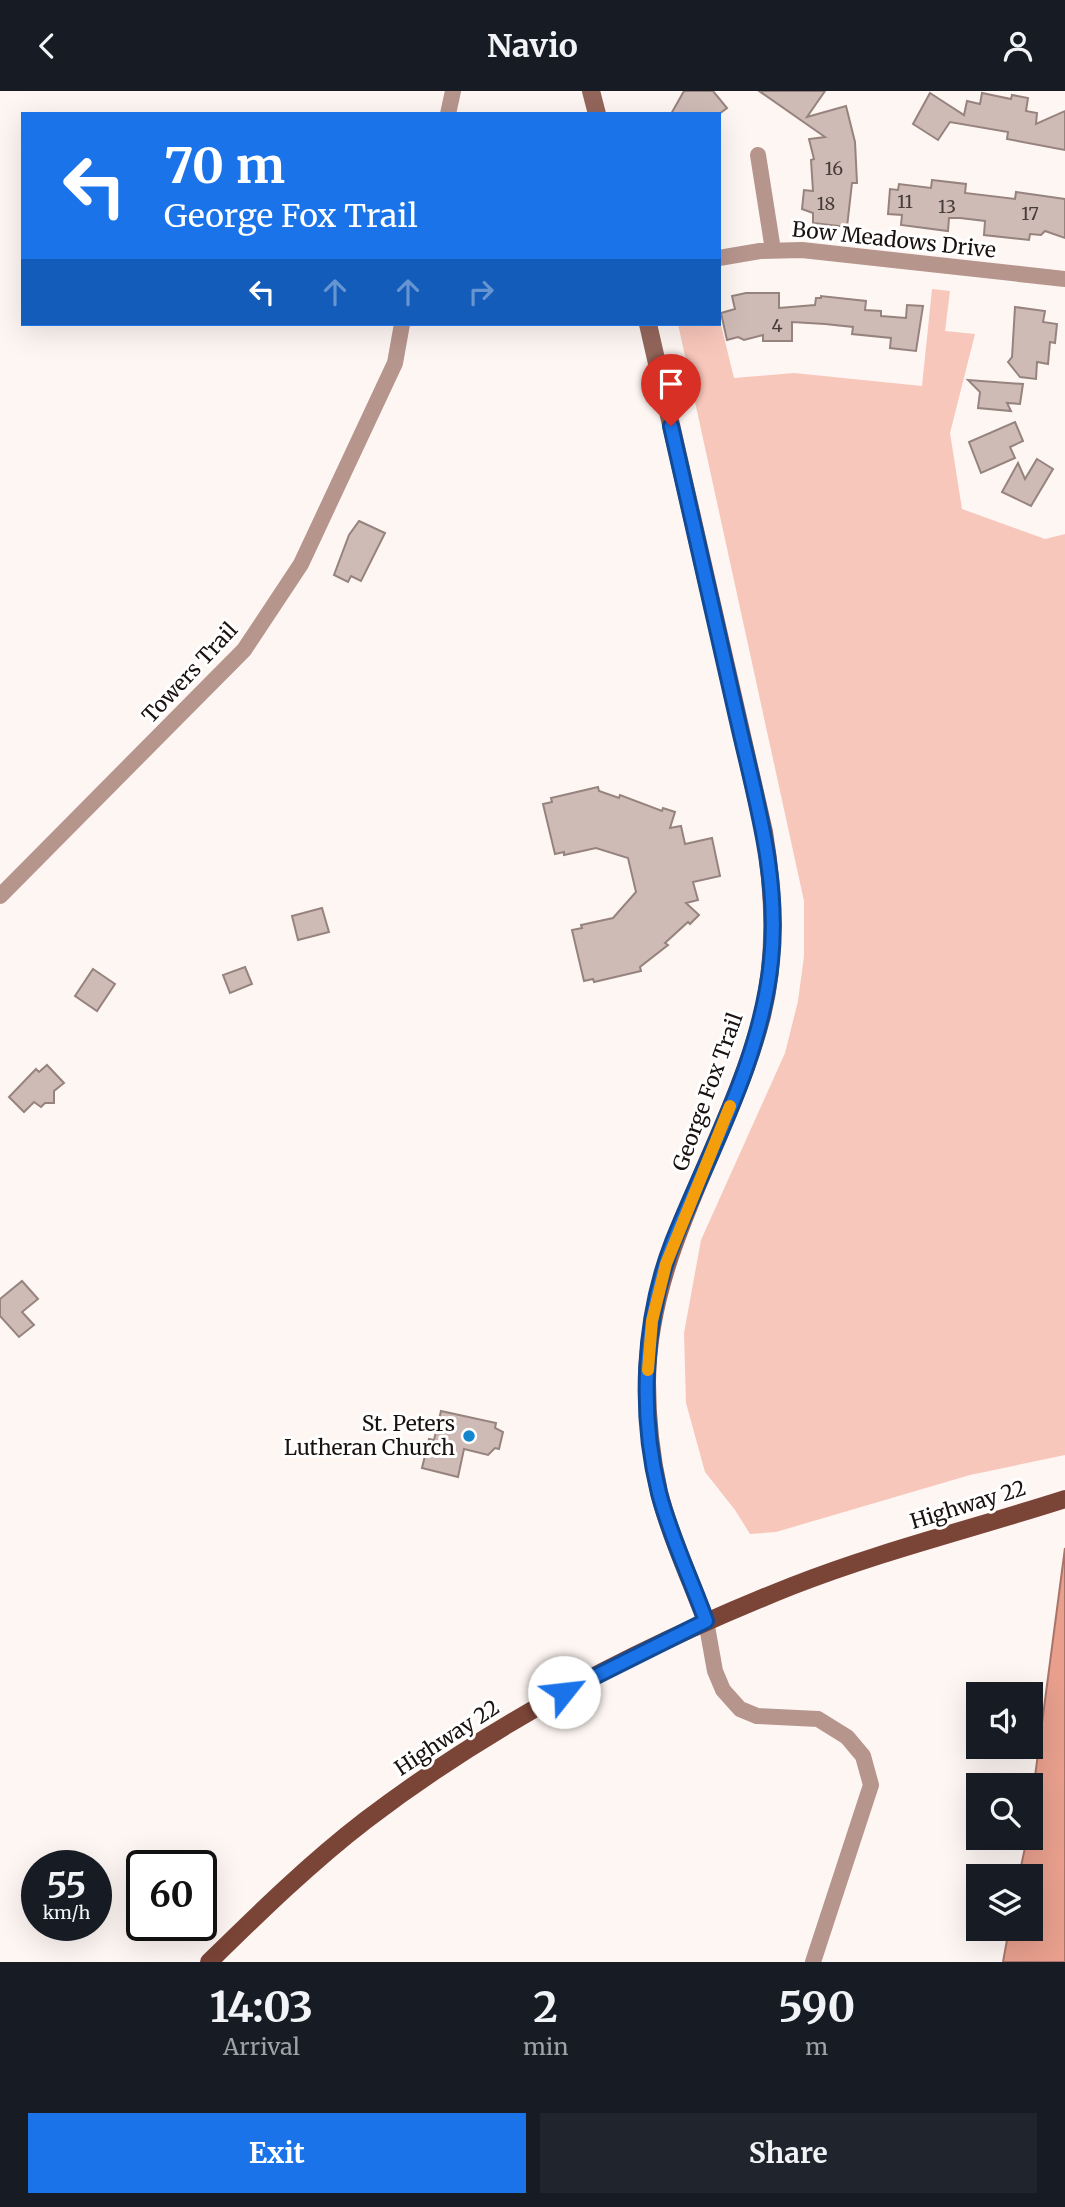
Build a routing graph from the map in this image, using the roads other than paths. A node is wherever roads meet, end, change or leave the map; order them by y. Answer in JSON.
{"nodes":[{"id":1,"x":453,"y":91,"type":"edge"},
{"id":2,"x":591,"y":91,"type":"edge"},
{"id":3,"x":448,"y":112,"type":"edge"},
{"id":4,"x":596,"y":112,"type":"edge"},
{"id":5,"x":758,"y":155,"type":"dead end"},
{"id":6,"x":773,"y":250,"type":"junction"},
{"id":7,"x":721,"y":258,"type":"edge"},
{"id":8,"x":1065,"y":279,"type":"edge"},
{"id":9,"x":402,"y":326,"type":"edge"},
{"id":10,"x":648,"y":326,"type":"edge"},
{"id":11,"x":0,"y":896,"type":"edge"},
{"id":12,"x":1065,"y":1499,"type":"edge"},
{"id":13,"x":706,"y":1621,"type":"junction"},
{"id":14,"x":209,"y":1962,"type":"edge"},
{"id":15,"x":813,"y":1962,"type":"edge"}],
"edges":[{"from":1,"to":3,"type":"street"},
{"from":2,"to":4,"type":"street"},
{"from":5,"to":6,"type":"street"},
{"from":6,"to":7,"type":"street","name":"Bow Meadows Drive"},
{"from":6,"to":8,"type":"street","name":"Bow Meadows Drive"},
{"from":9,"to":11,"type":"street","name":"Towers Trail"},
{"from":10,"to":13,"type":"street","name":"George Fox Trail"},
{"from":12,"to":13,"type":"main road","name":"Highway 22"},
{"from":13,"to":14,"type":"main road","name":"Highway 22"},
{"from":13,"to":15,"type":"street"}]}
